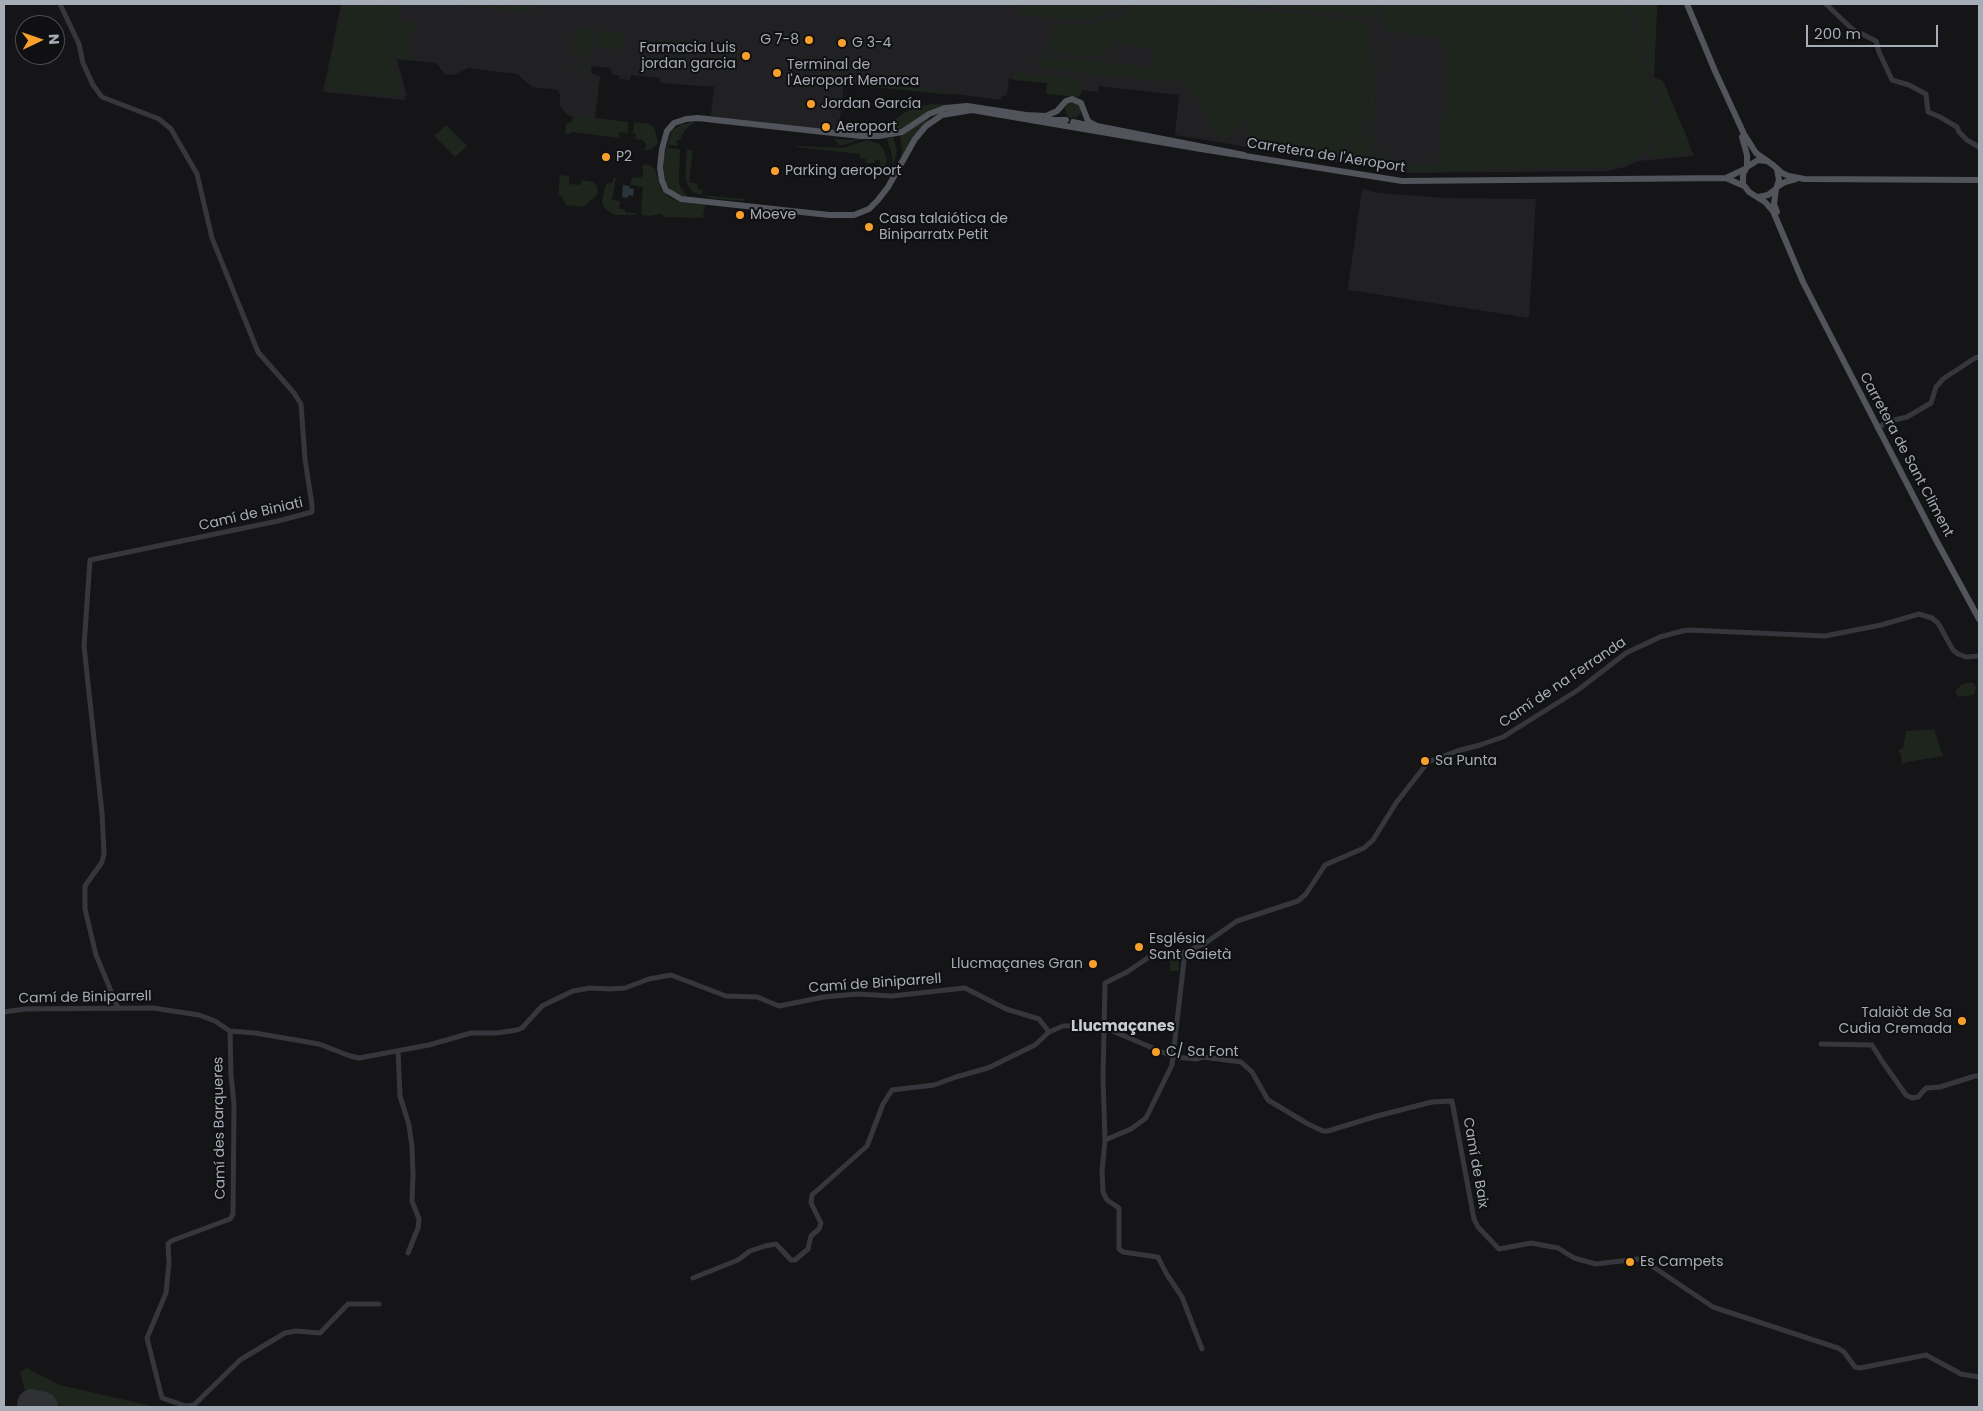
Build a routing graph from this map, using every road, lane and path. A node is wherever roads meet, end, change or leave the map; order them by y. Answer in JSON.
{"nodes":[{"id":1,"x":60,"y":4,"type":"edge"},
{"id":2,"x":1687,"y":4,"type":"edge"},
{"id":3,"x":1826,"y":4,"type":"edge"},
{"id":4,"x":1062,"y":105,"type":"junction"},
{"id":5,"x":1084,"y":110,"type":"junction"},
{"id":6,"x":1024,"y":118,"type":"junction"},
{"id":7,"x":1066,"y":120,"type":"junction"},
{"id":8,"x":1737,"y":121,"type":"junction"},
{"id":9,"x":1073,"y":122,"type":"junction"},
{"id":10,"x":1137,"y":139,"type":"junction"},
{"id":11,"x":1979,"y":147,"type":"edge"},
{"id":12,"x":1244,"y":155,"type":"junction"},
{"id":13,"x":1766,"y":161,"type":"junction"},
{"id":14,"x":1746,"y":168,"type":"junction"},
{"id":15,"x":1776,"y":168,"type":"junction"},
{"id":16,"x":1726,"y":178,"type":"junction"},
{"id":17,"x":1804,"y":178,"type":"junction"},
{"id":18,"x":1979,"y":180,"type":"edge"},
{"id":19,"x":1744,"y":186,"type":"junction"},
{"id":20,"x":1776,"y":188,"type":"junction"},
{"id":21,"x":1758,"y":197,"type":"junction"},
{"id":22,"x":1811,"y":298,"type":"junction"},
{"id":23,"x":1979,"y":357,"type":"edge"},
{"id":24,"x":1877,"y":428,"type":"junction"},
{"id":25,"x":1979,"y":619,"type":"edge"},
{"id":26,"x":1979,"y":656,"type":"edge"},
{"id":27,"x":1185,"y":952,"type":"junction"},
{"id":28,"x":118,"y":1008,"type":"junction"},
{"id":29,"x":4,"y":1012,"type":"edge"},
{"id":30,"x":1103,"y":1026,"type":"junction"},
{"id":31,"x":230,"y":1030,"type":"junction"},
{"id":32,"x":1049,"y":1032,"type":"junction"},
{"id":33,"x":1821,"y":1044,"type":"dead end"},
{"id":34,"x":398,"y":1051,"type":"junction"},
{"id":35,"x":1174,"y":1057,"type":"junction"},
{"id":36,"x":1979,"y":1076,"type":"edge"},
{"id":37,"x":1105,"y":1140,"type":"junction"},
{"id":38,"x":408,"y":1253,"type":"dead end"},
{"id":39,"x":693,"y":1278,"type":"dead end"},
{"id":40,"x":379,"y":1304,"type":"dead end"},
{"id":41,"x":1202,"y":1349,"type":"dead end"},
{"id":42,"x":1979,"y":1377,"type":"edge"}],
"edges":[{"from":1,"to":28,"type":"street","name":"Camí de Biniati"},
{"from":2,"to":8,"type":"main road"},
{"from":3,"to":11,"type":"street"},
{"from":4,"to":5,"type":"main road"},
{"from":4,"to":6,"type":"main road","name":"Carretera de l'Aeroport"},
{"from":4,"to":7,"type":"main road"},
{"from":5,"to":9,"type":"main road"},
{"from":5,"to":12,"type":"main road"},
{"from":6,"to":7,"type":"main road"},
{"from":6,"to":10,"type":"main road","name":"Carretera de l'Aeroport"},
{"from":7,"to":9,"type":"main road"},
{"from":8,"to":13,"type":"main road"},
{"from":8,"to":14,"type":"main road"},
{"from":9,"to":10,"type":"main road"},
{"from":10,"to":12,"type":"main road","name":"Carretera de l'Aeroport"},
{"from":12,"to":16,"type":"main road","name":"Carretera de l'Aeroport"},
{"from":13,"to":14,"type":"main road"},
{"from":13,"to":15,"type":"main road"},
{"from":14,"to":16,"type":"main road","name":"Carretera de l'Aeroport"},
{"from":14,"to":19,"type":"main road"},
{"from":15,"to":17,"type":"main road"},
{"from":15,"to":20,"type":"main road"},
{"from":16,"to":19,"type":"main road","name":"Carretera de l'Aeroport"},
{"from":17,"to":18,"type":"main road"},
{"from":17,"to":20,"type":"main road"},
{"from":19,"to":21,"type":"main road"},
{"from":20,"to":21,"type":"main road"},
{"from":20,"to":22,"type":"main road"},
{"from":21,"to":22,"type":"main road"},
{"from":22,"to":24,"type":"main road","name":"Carretera de Sant Climent"},
{"from":23,"to":24,"type":"street"},
{"from":24,"to":25,"type":"main road","name":"Carretera de Sant Climent"},
{"from":26,"to":27,"type":"street","name":"Camí de na Ferranda"},
{"from":27,"to":30,"type":"street"},
{"from":27,"to":35,"type":"street"},
{"from":28,"to":29,"type":"street","name":"Camí de Biniparrell"},
{"from":28,"to":31,"type":"street","name":"Camí de Biniparrell"},
{"from":30,"to":32,"type":"street"},
{"from":30,"to":35,"type":"street"},
{"from":30,"to":37,"type":"street"},
{"from":31,"to":34,"type":"street","name":"Camí de Biniparrell"},
{"from":31,"to":40,"type":"street","name":"Camí des Barqueres"},
{"from":32,"to":34,"type":"street","name":"Camí de Biniparrell"},
{"from":32,"to":39,"type":"street"},
{"from":33,"to":36,"type":"street"},
{"from":34,"to":38,"type":"street"},
{"from":35,"to":37,"type":"street"},
{"from":35,"to":42,"type":"street","name":"Camí de Baix"},
{"from":37,"to":41,"type":"street"}]}
